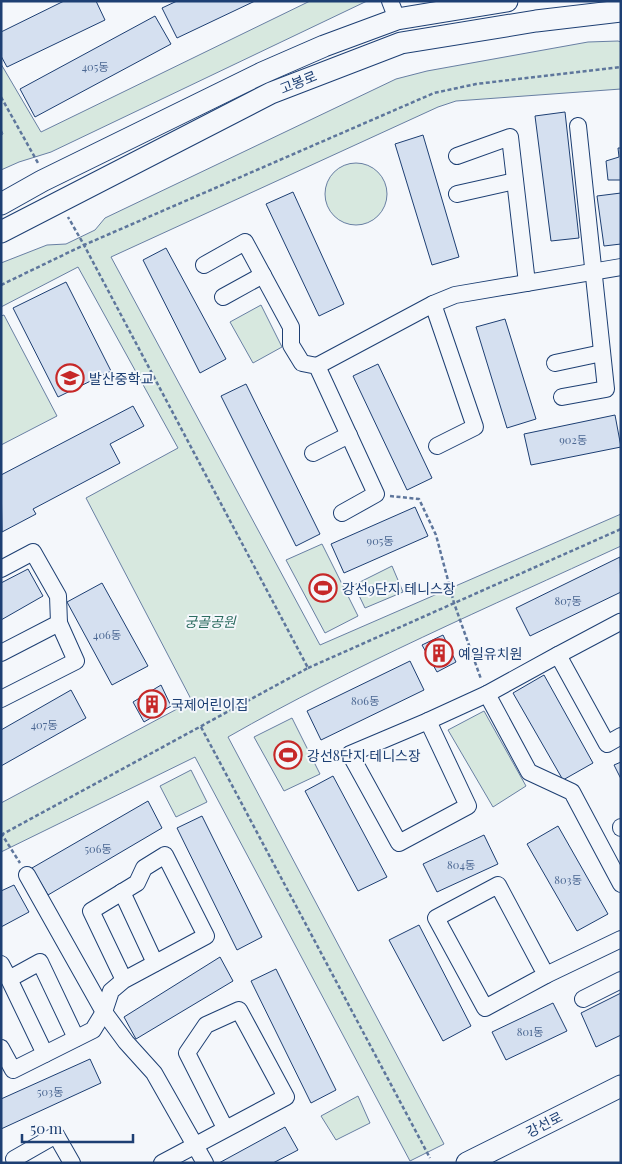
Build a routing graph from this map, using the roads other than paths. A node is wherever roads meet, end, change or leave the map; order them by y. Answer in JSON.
{"nodes":[{"id":1,"x":507,"y":1,"type":"edge"},
{"id":2,"x":394,"y":10,"type":"edge"},
{"id":3,"x":621,"y":12,"type":"edge"},
{"id":4,"x":578,"y":126,"type":"dead end"},
{"id":5,"x":457,"y":156,"type":"dead end"},
{"id":6,"x":515,"y":181,"type":"junction"},
{"id":7,"x":457,"y":194,"type":"dead end"},
{"id":8,"x":1,"y":204,"type":"edge"},
{"id":9,"x":1,"y":232,"type":"edge"},
{"id":10,"x":204,"y":265,"type":"dead end"},
{"id":11,"x":621,"y":267,"type":"edge"},
{"id":12,"x":593,"y":271,"type":"junction"},
{"id":13,"x":263,"y":275,"type":"junction"},
{"id":14,"x":527,"y":282,"type":"junction"},
{"id":15,"x":224,"y":297,"type":"dead end"},
{"id":16,"x":433,"y":304,"type":"junction"},
{"id":17,"x":602,"y":353,"type":"junction"},
{"id":18,"x":555,"y":363,"type":"dead end"},
{"id":19,"x":317,"y":366,"type":"junction"},
{"id":20,"x":562,"y":397,"type":"dead end"},
{"id":21,"x":349,"y":435,"type":"junction"},
{"id":22,"x":437,"y":446,"type":"dead end"},
{"id":23,"x":313,"y":453,"type":"dead end"},
{"id":24,"x":342,"y":513,"type":"dead end"},
{"id":25,"x":1,"y":570,"type":"edge"},
{"id":26,"x":59,"y":622,"type":"junction"},
{"id":27,"x":621,"y":623,"type":"edge"},
{"id":28,"x":1,"y":653,"type":"edge"},
{"id":29,"x":558,"y":655,"type":"junction"},
{"id":30,"x":487,"y":694,"type":"junction"},
{"id":31,"x":1,"y":699,"type":"edge"},
{"id":32,"x":428,"y":721,"type":"junction"},
{"id":33,"x":621,"y":736,"type":"edge"},
{"id":34,"x":27,"y":875,"type":"road end"},
{"id":35,"x":621,"y":884,"type":"edge"},
{"id":36,"x":122,"y":892,"type":"junction"},
{"id":37,"x":621,"y":939,"type":"edge"},
{"id":38,"x":155,"y":963,"type":"junction"},
{"id":39,"x":1,"y":964,"type":"edge"},
{"id":40,"x":546,"y":975,"type":"junction"},
{"id":41,"x":9,"y":979,"type":"junction"},
{"id":42,"x":124,"y":980,"type":"junction"},
{"id":43,"x":621,"y":980,"type":"edge"},
{"id":44,"x":583,"y":999,"type":"dead end"},
{"id":45,"x":104,"y":1012,"type":"junction"},
{"id":46,"x":76,"y":1038,"type":"junction"},
{"id":47,"x":1,"y":1048,"type":"edge"},
{"id":48,"x":45,"y":1054,"type":"junction"},
{"id":49,"x":621,"y":1086,"type":"edge"},
{"id":50,"x":225,"y":1128,"type":"junction"},
{"id":51,"x":196,"y":1145,"type":"junction"},
{"id":52,"x":16,"y":1163,"type":"edge"},
{"id":53,"x":72,"y":1163,"type":"edge"},
{"id":54,"x":162,"y":1163,"type":"edge"},
{"id":55,"x":205,"y":1163,"type":"edge"},
{"id":56,"x":467,"y":1163,"type":"edge"}],
"edges":[{"from":1,"to":2,"type":"main road","name":"고봉로"},
{"from":2,"to":8,"type":"main road","name":"고봉로"},
{"from":3,"to":9,"type":"main road","name":"고봉로"},
{"from":4,"to":12,"type":"lane"},
{"from":5,"to":6,"type":"lane"},
{"from":6,"to":7,"type":"lane"},
{"from":6,"to":14,"type":"lane"},
{"from":10,"to":13,"type":"lane"},
{"from":11,"to":12,"type":"lane"},
{"from":12,"to":14,"type":"lane"},
{"from":12,"to":17,"type":"lane"},
{"from":13,"to":15,"type":"lane"},
{"from":13,"to":19,"type":"lane"},
{"from":14,"to":16,"type":"lane"},
{"from":16,"to":19,"type":"lane"},
{"from":16,"to":22,"type":"lane"},
{"from":17,"to":18,"type":"lane"},
{"from":17,"to":20,"type":"lane"},
{"from":19,"to":21,"type":"lane"},
{"from":21,"to":23,"type":"lane"},
{"from":21,"to":24,"type":"lane"},
{"from":25,"to":26,"type":"lane"},
{"from":26,"to":28,"type":"lane"},
{"from":26,"to":31,"type":"lane"},
{"from":27,"to":29,"type":"lane"},
{"from":29,"to":30,"type":"lane"},
{"from":29,"to":33,"type":"lane"},
{"from":30,"to":32,"type":"lane"},
{"from":30,"to":35,"type":"lane"},
{"from":32,"to":32,"type":"lane"},
{"from":34,"to":45,"type":"lane"},
{"from":36,"to":38,"type":"lane"},
{"from":36,"to":38,"type":"lane"},
{"from":36,"to":42,"type":"lane"},
{"from":37,"to":40,"type":"lane"},
{"from":38,"to":42,"type":"lane"},
{"from":39,"to":41,"type":"lane"},
{"from":40,"to":40,"type":"lane"},
{"from":41,"to":46,"type":"lane"},
{"from":41,"to":48,"type":"lane"},
{"from":42,"to":45,"type":"lane"},
{"from":43,"to":44,"type":"lane"},
{"from":45,"to":46,"type":"lane"},
{"from":45,"to":51,"type":"lane"},
{"from":46,"to":48,"type":"lane"},
{"from":47,"to":48,"type":"lane"},
{"from":49,"to":56,"type":"main road","name":"강선로"},
{"from":50,"to":50,"type":"lane"},
{"from":50,"to":51,"type":"lane"},
{"from":51,"to":54,"type":"lane"},
{"from":51,"to":55,"type":"lane"},
{"from":52,"to":53,"type":"lane"}]}
